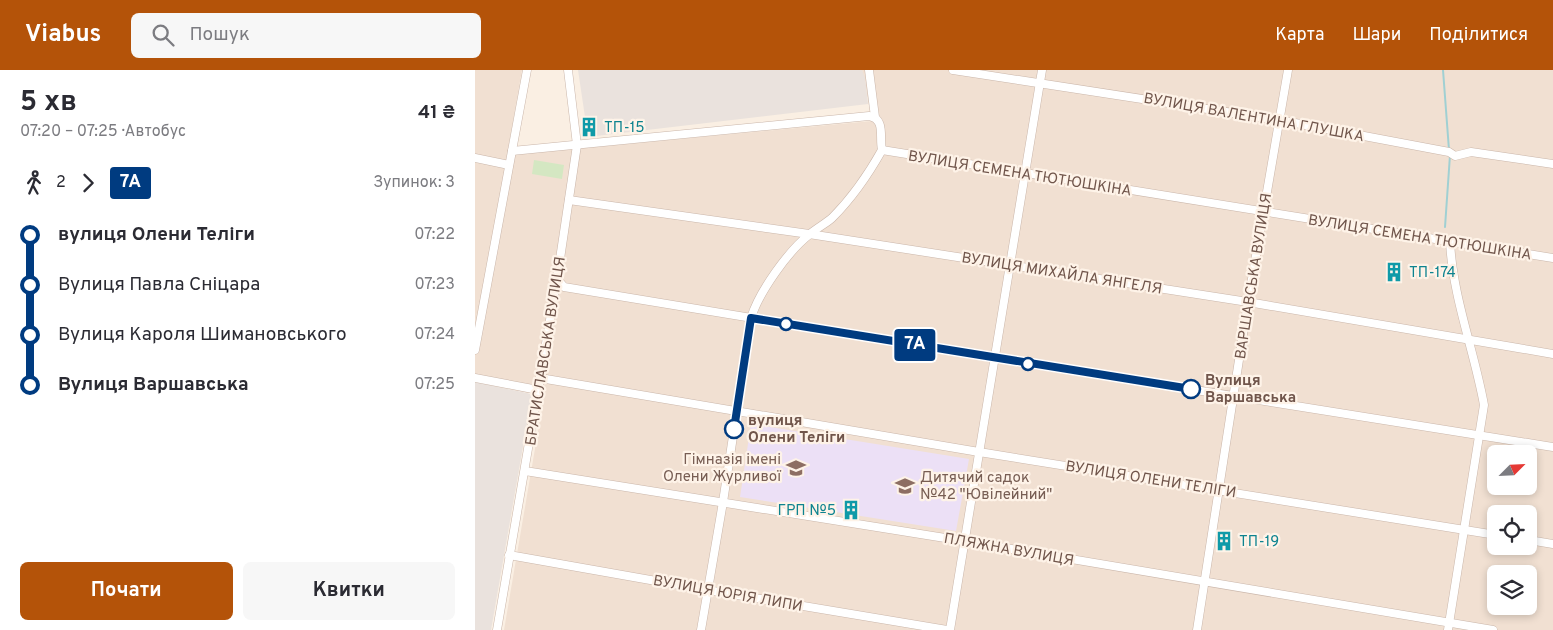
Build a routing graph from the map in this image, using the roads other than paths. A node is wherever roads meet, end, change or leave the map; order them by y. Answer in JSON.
{"nodes":[{"id":1,"x":527,"y":70,"type":"edge"},
{"id":2,"x":568,"y":70,"type":"edge"},
{"id":3,"x":869,"y":70,"type":"edge"},
{"id":4,"x":953,"y":70,"type":"edge"},
{"id":5,"x":1042,"y":70,"type":"edge"},
{"id":6,"x":1288,"y":70,"type":"edge"},
{"id":7,"x":1040,"y":82,"type":"junction"},
{"id":8,"x":875,"y":117,"type":"junction"},
{"id":9,"x":1279,"y":120,"type":"junction"},
{"id":10,"x":577,"y":145,"type":"junction"},
{"id":11,"x":882,"y":150,"type":"junction"},
{"id":12,"x":512,"y":152,"type":"junction"},
{"id":13,"x":475,"y":158,"type":"edge"},
{"id":14,"x":1553,"y":164,"type":"edge"},
{"id":15,"x":509,"y":165,"type":"junction"},
{"id":16,"x":1025,"y":174,"type":"junction"},
{"id":17,"x":569,"y":200,"type":"junction"},
{"id":18,"x":1263,"y":212,"type":"junction"},
{"id":19,"x":809,"y":234,"type":"junction"},
{"id":20,"x":1450,"y":242,"type":"junction"},
{"id":21,"x":1553,"y":258,"type":"edge"},
{"id":22,"x":1009,"y":265,"type":"junction"},
{"id":23,"x":557,"y":279,"type":"junction"},
{"id":24,"x":1248,"y":302,"type":"junction"},
{"id":25,"x":751,"y":318,"type":"junction"},
{"id":26,"x":1468,"y":340,"type":"junction"},
{"id":27,"x":475,"y":350,"type":"edge"},
{"id":28,"x":1553,"y":354,"type":"edge"},
{"id":29,"x":995,"y":358,"type":"junction"},
{"id":30,"x":475,"y":378,"type":"edge"},
{"id":31,"x":540,"y":378,"type":"junction"},
{"id":32,"x":538,"y":390,"type":"junction"},
{"id":33,"x":1233,"y":396,"type":"junction"},
{"id":34,"x":737,"y":411,"type":"junction"},
{"id":35,"x":1478,"y":436,"type":"junction"},
{"id":36,"x":1553,"y":447,"type":"edge"},
{"id":37,"x":979,"y":452,"type":"junction"},
{"id":38,"x":525,"y":471,"type":"junction"},
{"id":39,"x":1219,"y":490,"type":"junction"},
{"id":40,"x":723,"y":502,"type":"junction"},
{"id":41,"x":1465,"y":530,"type":"junction"},
{"id":42,"x":1487,"y":534,"type":"edge"},
{"id":43,"x":964,"y":541,"type":"junction"},
{"id":44,"x":1537,"y":541,"type":"edge"},
{"id":45,"x":1553,"y":544,"type":"edge"},
{"id":46,"x":509,"y":555,"type":"junction"},
{"id":47,"x":1204,"y":583,"type":"junction"},
{"id":48,"x":707,"y":590,"type":"junction"},
{"id":49,"x":1449,"y":627,"type":"edge"},
{"id":50,"x":497,"y":630,"type":"edge"},
{"id":51,"x":701,"y":630,"type":"edge"},
{"id":52,"x":948,"y":630,"type":"edge"},
{"id":53,"x":1197,"y":630,"type":"edge"},
{"id":54,"x":1493,"y":630,"type":"edge"}],
"edges":[{"from":1,"to":12,"type":"street"},
{"from":2,"to":10,"type":"street","name":"БРАТИСЛАВСЬКА ВУЛИЦЯ"},
{"from":3,"to":8,"type":"street"},
{"from":4,"to":7,"type":"street","name":"ВУЛИЦЯ ВАЛЕНТИНА ГЛУШКА"},
{"from":5,"to":7,"type":"street"},
{"from":6,"to":9,"type":"street","name":"ВАРШАВСЬКА ВУЛИЦЯ"},
{"from":7,"to":9,"type":"street","name":"ВУЛИЦЯ ВАЛЕНТИНА ГЛУШКА"},
{"from":7,"to":16,"type":"street"},
{"from":8,"to":10,"type":"street"},
{"from":8,"to":11,"type":"street"},
{"from":9,"to":14,"type":"street","name":"ВУЛИЦЯ ВАЛЕНТИНА ГЛУШКА"},
{"from":9,"to":18,"type":"street","name":"ВАРШАВСЬКА ВУЛИЦЯ"},
{"from":10,"to":12,"type":"street"},
{"from":10,"to":17,"type":"street","name":"БРАТИСЛАВСЬКА ВУЛИЦЯ"},
{"from":11,"to":16,"type":"street","name":"ВУЛИЦЯ СЕМЕНА ТЮТЮШКІНА"},
{"from":11,"to":19,"type":"street"},
{"from":12,"to":15,"type":"street"},
{"from":13,"to":15,"type":"street"},
{"from":15,"to":27,"type":"street"},
{"from":16,"to":18,"type":"street","name":"ВУЛИЦЯ СЕМЕНА ТЮТЮШКІНА"},
{"from":16,"to":22,"type":"street"},
{"from":17,"to":19,"type":"street","name":"ВУЛИЦЯ МИХАЙЛА ЯНГЕЛЯ"},
{"from":17,"to":23,"type":"street","name":"БРАТИСЛАВСЬКА ВУЛИЦЯ"},
{"from":18,"to":20,"type":"street","name":"ВУЛИЦЯ СЕМЕНА ТЮТЮШКІНА"},
{"from":18,"to":24,"type":"street","name":"ВАРШАВСЬКА ВУЛИЦЯ"},
{"from":19,"to":22,"type":"street","name":"ВУЛИЦЯ МИХАЙЛА ЯНГЕЛЯ"},
{"from":19,"to":25,"type":"street"},
{"from":20,"to":21,"type":"street","name":"ВУЛИЦЯ СЕМЕНА ТЮТЮШКІНА"},
{"from":20,"to":26,"type":"street"},
{"from":22,"to":24,"type":"street","name":"ВУЛИЦЯ МИХАЙЛА ЯНГЕЛЯ"},
{"from":22,"to":29,"type":"street"},
{"from":23,"to":25,"type":"street"},
{"from":23,"to":31,"type":"street","name":"БРАТИСЛАВСЬКА ВУЛИЦЯ"},
{"from":24,"to":26,"type":"street","name":"ВУЛИЦЯ МИХАЙЛА ЯНГЕЛЯ"},
{"from":24,"to":33,"type":"street","name":"ВАРШАВСЬКА ВУЛИЦЯ"},
{"from":25,"to":29,"type":"street"},
{"from":25,"to":34,"type":"street"},
{"from":26,"to":28,"type":"street","name":"ВУЛИЦЯ МИХАЙЛА ЯНГЕЛЯ"},
{"from":26,"to":35,"type":"street"},
{"from":29,"to":33,"type":"street"},
{"from":29,"to":37,"type":"street"},
{"from":30,"to":32,"type":"street"},
{"from":31,"to":32,"type":"street","name":"БРАТИСЛАВСЬКА ВУЛИЦЯ"},
{"from":31,"to":34,"type":"street","name":"ВУЛИЦЯ ОЛЕНИ ТЕЛІГИ"},
{"from":32,"to":38,"type":"street","name":"БРАТИСЛАВСЬКА ВУЛИЦЯ"},
{"from":33,"to":35,"type":"street"},
{"from":33,"to":39,"type":"street","name":"ВАРШАВСЬКА ВУЛИЦЯ"},
{"from":34,"to":37,"type":"street","name":"ВУЛИЦЯ ОЛЕНИ ТЕЛІГИ"},
{"from":34,"to":40,"type":"street"},
{"from":35,"to":36,"type":"street"},
{"from":35,"to":41,"type":"street"},
{"from":37,"to":39,"type":"street","name":"ВУЛИЦЯ ОЛЕНИ ТЕЛІГИ"},
{"from":37,"to":43,"type":"street"},
{"from":38,"to":40,"type":"street","name":"ПЛЯЖНА ВУЛИЦЯ"},
{"from":38,"to":46,"type":"street","name":"БРАТИСЛАВСЬКА ВУЛИЦЯ"},
{"from":39,"to":41,"type":"street","name":"ВУЛИЦЯ ОЛЕНИ ТЕЛІГИ"},
{"from":39,"to":47,"type":"street","name":"ВАРШАВСЬКА ВУЛИЦЯ"},
{"from":40,"to":43,"type":"street","name":"ПЛЯЖНА ВУЛИЦЯ"},
{"from":40,"to":48,"type":"street"},
{"from":41,"to":42,"type":"street","name":"ВУЛИЦЯ ОЛЕНИ ТЕЛІГИ"},
{"from":41,"to":49,"type":"street"},
{"from":43,"to":47,"type":"street","name":"ПЛЯЖНА ВУЛИЦЯ"},
{"from":43,"to":52,"type":"street"},
{"from":44,"to":45,"type":"street"},
{"from":46,"to":48,"type":"street","name":"ВУЛИЦЯ ЮРІЯ ЛИПИ"},
{"from":46,"to":50,"type":"street","name":"БРАТИСЛАВСЬКА ВУЛИЦЯ"},
{"from":47,"to":49,"type":"street","name":"ПЛЯЖНА ВУЛИЦЯ"},
{"from":47,"to":53,"type":"street","name":"ВАРШАВСЬКА ВУЛИЦЯ"},
{"from":48,"to":51,"type":"street"},
{"from":48,"to":52,"type":"street","name":"ВУЛИЦЯ ЮРІЯ ЛИПИ"},
{"from":49,"to":54,"type":"street","name":"ПЛЯЖНА ВУЛИЦЯ"}]}
